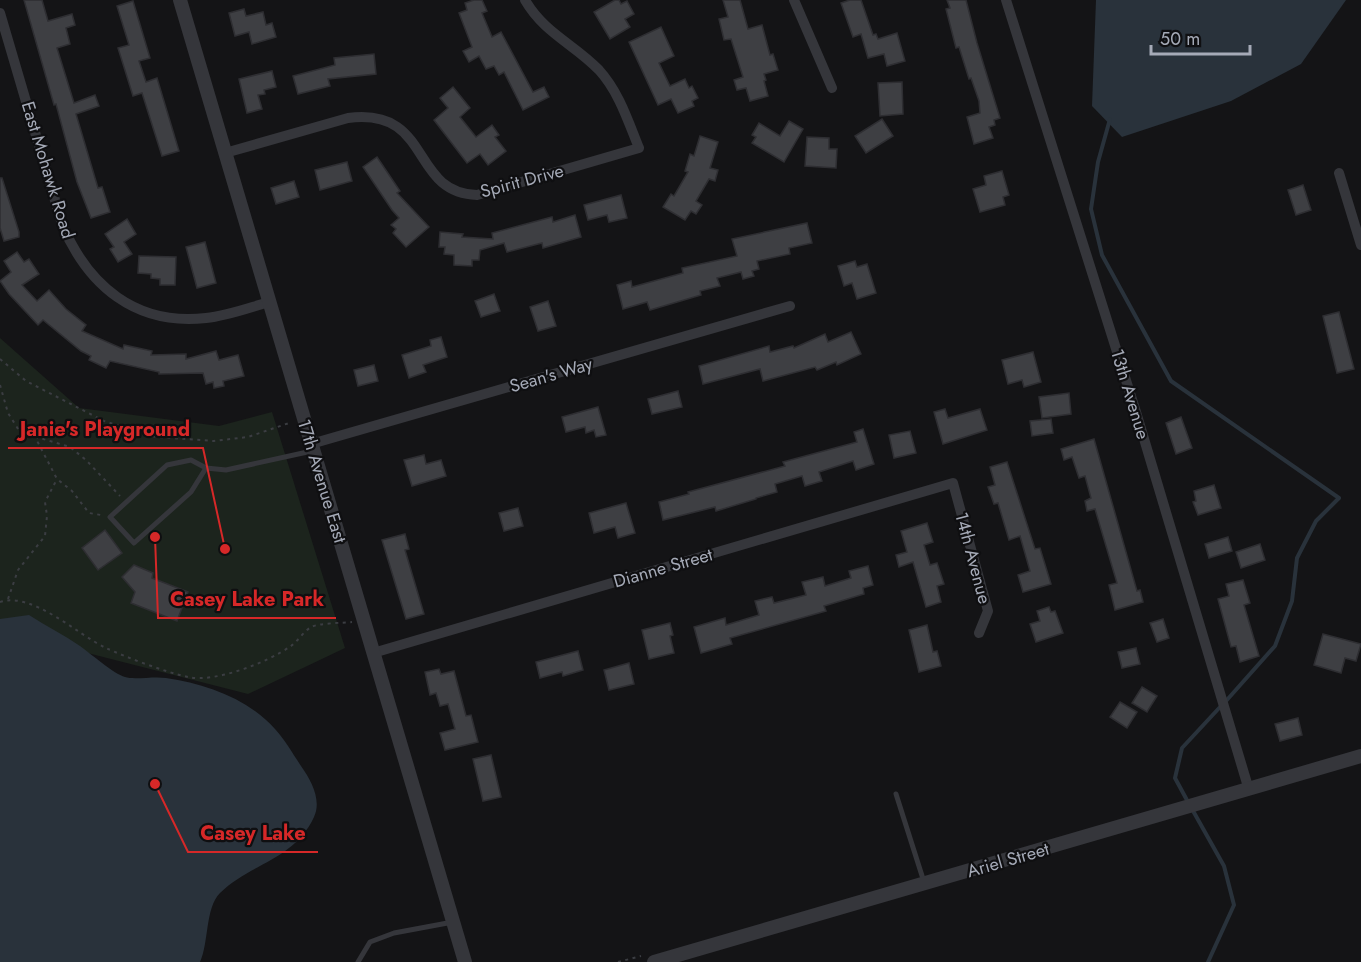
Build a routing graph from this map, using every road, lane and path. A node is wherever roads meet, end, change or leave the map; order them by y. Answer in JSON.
{"nodes":[{"id":1,"x":180,"y":0,"type":"edge"},
{"id":2,"x":525,"y":0,"type":"edge"},
{"id":3,"x":794,"y":0,"type":"edge"},
{"id":4,"x":1006,"y":0,"type":"edge"},
{"id":5,"x":0,"y":13,"type":"edge"},
{"id":6,"x":832,"y":88,"type":"dead end"},
{"id":7,"x":225,"y":153,"type":"junction"},
{"id":8,"x":1339,"y":173,"type":"dead end"},
{"id":9,"x":1361,"y":245,"type":"edge"},
{"id":10,"x":269,"y":302,"type":"junction"},
{"id":11,"x":790,"y":306,"type":"dead end"},
{"id":12,"x":0,"y":358,"type":"edge"},
{"id":13,"x":0,"y":385,"type":"edge"},
{"id":14,"x":304,"y":418,"type":"junction"},
{"id":15,"x":34,"y":435,"type":"junction"},
{"id":16,"x":312,"y":447,"type":"junction"},
{"id":17,"x":206,"y":468,"type":"junction"},
{"id":18,"x":57,"y":479,"type":"junction"},
{"id":19,"x":953,"y":483,"type":"joint"},
{"id":20,"x":125,"y":502,"type":"junction"},
{"id":21,"x":110,"y":517,"type":"junction"},
{"id":22,"x":8,"y":599,"type":"junction"},
{"id":23,"x":0,"y":602,"type":"edge"},
{"id":24,"x":364,"y":621,"type":"junction"},
{"id":25,"x":979,"y":633,"type":"dead end"},
{"id":26,"x":373,"y":653,"type":"junction"},
{"id":27,"x":1361,"y":756,"type":"edge"},
{"id":28,"x":1249,"y":790,"type":"junction"},
{"id":29,"x":896,"y":794,"type":"dead end"},
{"id":30,"x":924,"y":884,"type":"junction"},
{"id":31,"x":453,"y":921,"type":"junction"},
{"id":32,"x":358,"y":962,"type":"edge"},
{"id":33,"x":465,"y":962,"type":"edge"},
{"id":34,"x":654,"y":962,"type":"edge"}],
"edges":[{"from":1,"to":7,"type":"street","name":"17th Avenue East"},
{"from":2,"to":7,"type":"street","name":"Spirit Drive"},
{"from":3,"to":6,"type":"street"},
{"from":4,"to":28,"type":"street","name":"13th Avenue"},
{"from":5,"to":10,"type":"street","name":"East Mohawk Road"},
{"from":7,"to":10,"type":"street","name":"17th Avenue East"},
{"from":8,"to":9,"type":"street"},
{"from":10,"to":14,"type":"street","name":"17th Avenue East"},
{"from":11,"to":16,"type":"street","name":"Sean's Way"},
{"from":12,"to":14,"type":"path"},
{"from":13,"to":15,"type":"path"},
{"from":14,"to":16,"type":"street","name":"17th Avenue East"},
{"from":15,"to":18,"type":"path"},
{"from":15,"to":20,"type":"path"},
{"from":16,"to":17,"type":"lane"},
{"from":16,"to":24,"type":"street","name":"17th Avenue East"},
{"from":17,"to":20,"type":"lane"},
{"from":17,"to":21,"type":"lane"},
{"from":18,"to":21,"type":"path"},
{"from":18,"to":22,"type":"path"},
{"from":19,"to":25,"type":"street","name":"14th Avenue"},
{"from":19,"to":26,"type":"street","name":"Dianne Street"},
{"from":20,"to":21,"type":"lane"},
{"from":22,"to":23,"type":"path"},
{"from":22,"to":24,"type":"path"},
{"from":24,"to":26,"type":"street","name":"17th Avenue East"},
{"from":26,"to":31,"type":"street","name":"17th Avenue East"},
{"from":27,"to":28,"type":"street","name":"Ariel Street"},
{"from":28,"to":30,"type":"street","name":"Ariel Street"},
{"from":29,"to":30,"type":"lane"},
{"from":30,"to":34,"type":"street","name":"Ariel Street"},
{"from":31,"to":32,"type":"lane"},
{"from":31,"to":33,"type":"street","name":"17th Avenue East"}]}
